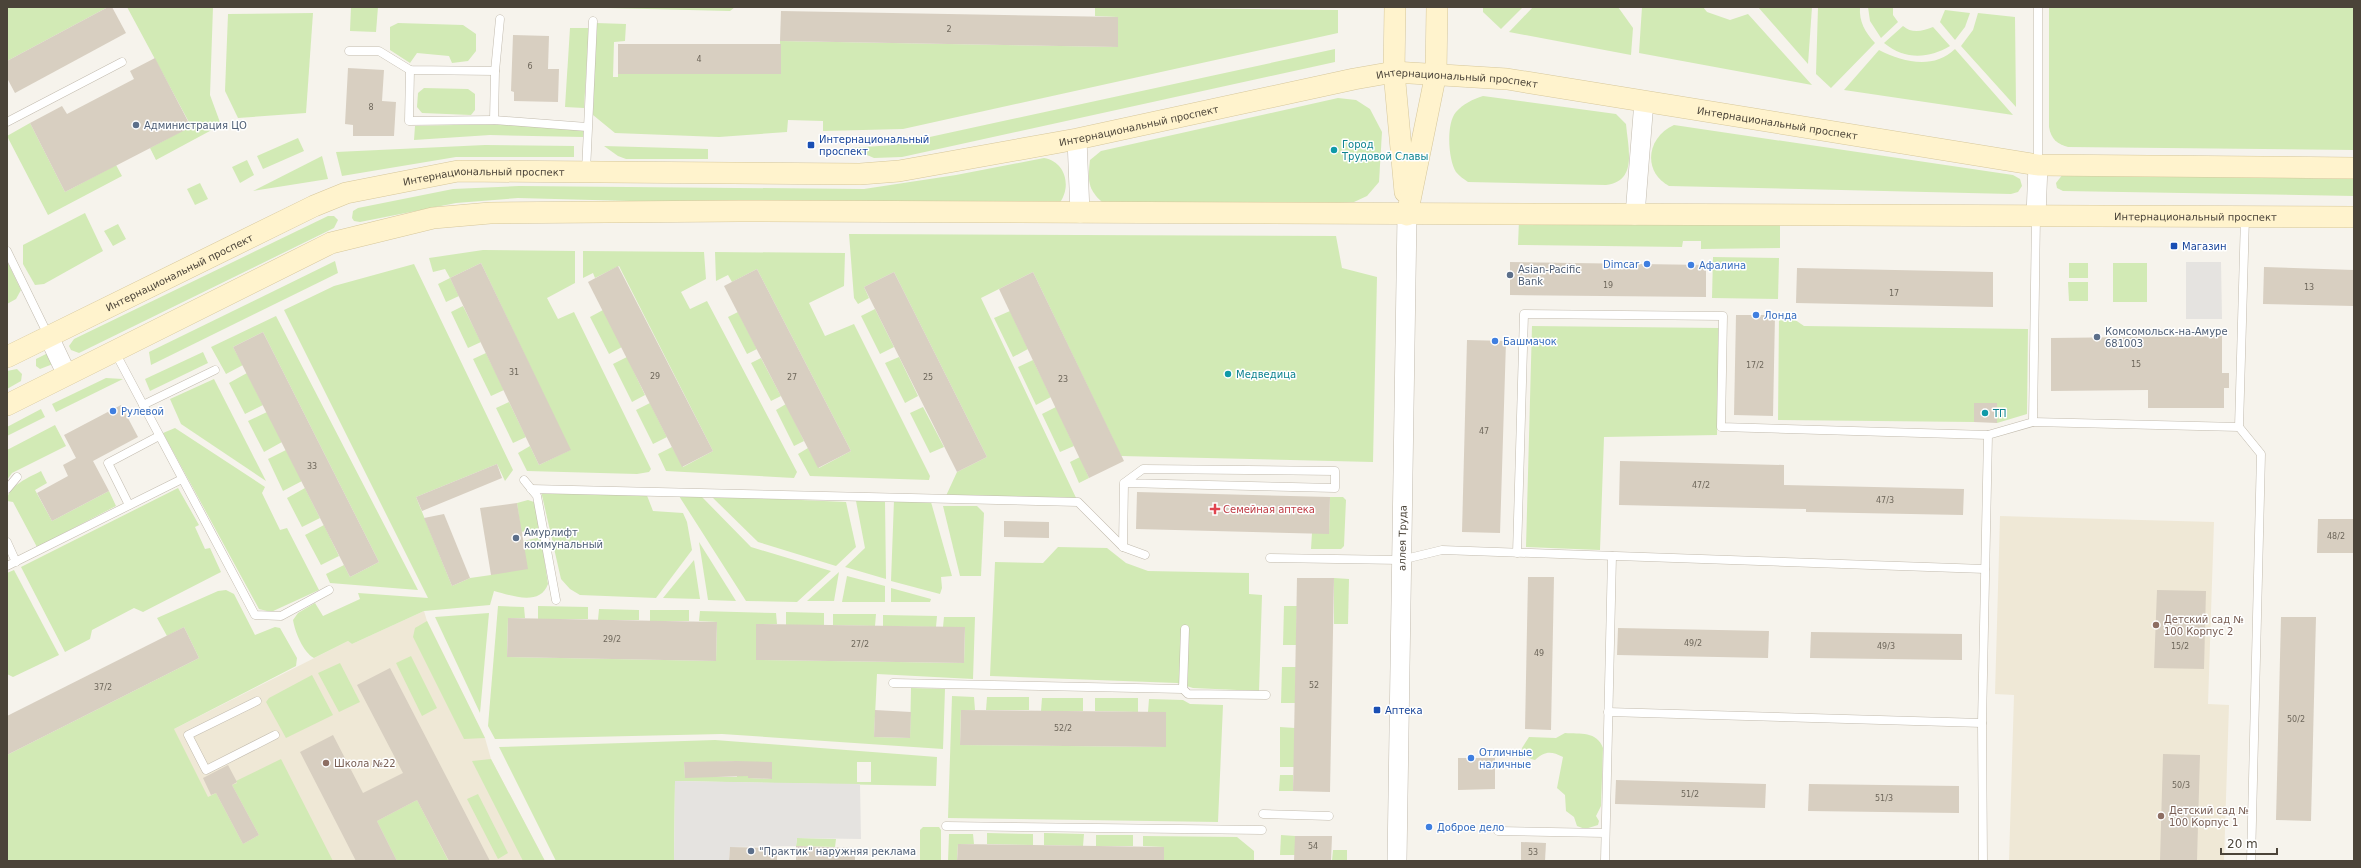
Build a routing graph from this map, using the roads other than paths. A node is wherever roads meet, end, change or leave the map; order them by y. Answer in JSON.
{"nodes":[{"id":1,"x":1396,"y":7,"type":"edge"},
{"id":2,"x":1437,"y":7,"type":"edge"},
{"id":3,"x":2038,"y":7,"type":"edge"},
{"id":4,"x":500,"y":19,"type":"dead end"},
{"id":5,"x":593,"y":21,"type":"dead end"},
{"id":6,"x":349,"y":51,"type":"dead end"},
{"id":7,"x":122,"y":62,"type":"dead end"},
{"id":8,"x":410,"y":70,"type":"junction"},
{"id":9,"x":495,"y":71,"type":"junction"},
{"id":10,"x":1394,"y":72,"type":"junction"},
{"id":11,"x":1436,"y":73,"type":"junction"},
{"id":12,"x":1644,"y":101,"type":"junction"},
{"id":13,"x":494,"y":120,"type":"junction"},
{"id":14,"x":7,"y":122,"type":"edge"},
{"id":15,"x":587,"y":126,"type":"junction"},
{"id":16,"x":1077,"y":139,"type":"junction"},
{"id":17,"x":2038,"y":165,"type":"junction"},
{"id":18,"x":2354,"y":168,"type":"edge"},
{"id":19,"x":586,"y":172,"type":"junction"},
{"id":20,"x":1080,"y":214,"type":"junction"},
{"id":21,"x":1407,"y":215,"type":"junction"},
{"id":22,"x":1635,"y":215,"type":"junction"},
{"id":23,"x":2036,"y":216,"type":"junction"},
{"id":24,"x":2245,"y":217,"type":"junction"},
{"id":25,"x":2354,"y":217,"type":"edge"},
{"id":26,"x":7,"y":251,"type":"edge"},
{"id":27,"x":49,"y":337,"type":"junction"},
{"id":28,"x":114,"y":351,"type":"junction"},
{"id":29,"x":7,"y":357,"type":"edge"},
{"id":30,"x":215,"y":370,"type":"dead end"},
{"id":31,"x":67,"y":375,"type":"junction"},
{"id":32,"x":7,"y":404,"type":"edge"},
{"id":33,"x":143,"y":406,"type":"junction"},
{"id":34,"x":2033,"y":422,"type":"junction"},
{"id":35,"x":2240,"y":427,"type":"junction"},
{"id":36,"x":1988,"y":435,"type":"junction"},
{"id":37,"x":159,"y":436,"type":"junction"},
{"id":38,"x":17,"y":477,"type":"dead end"},
{"id":39,"x":182,"y":479,"type":"junction"},
{"id":40,"x":524,"y":480,"type":"dead end"},
{"id":41,"x":1124,"y":483,"type":"junction"},
{"id":42,"x":7,"y":489,"type":"edge"},
{"id":43,"x":531,"y":489,"type":"junction"},
{"id":44,"x":129,"y":505,"type":"junction"},
{"id":45,"x":7,"y":542,"type":"edge"},
{"id":46,"x":1123,"y":547,"type":"junction"},
{"id":47,"x":1517,"y":553,"type":"junction"},
{"id":48,"x":1146,"y":555,"type":"dead end"},
{"id":49,"x":1612,"y":556,"type":"junction"},
{"id":50,"x":1270,"y":558,"type":"dead end"},
{"id":51,"x":1401,"y":560,"type":"junction"},
{"id":52,"x":16,"y":562,"type":"junction"},
{"id":53,"x":7,"y":566,"type":"edge"},
{"id":54,"x":1985,"y":569,"type":"junction"},
{"id":55,"x":329,"y":590,"type":"dead end"},
{"id":56,"x":556,"y":600,"type":"dead end"},
{"id":57,"x":1185,"y":629,"type":"dead end"},
{"id":58,"x":893,"y":683,"type":"dead end"},
{"id":59,"x":1183,"y":689,"type":"junction"},
{"id":60,"x":1266,"y":695,"type":"dead end"},
{"id":61,"x":257,"y":701,"type":"dead end"},
{"id":62,"x":1608,"y":712,"type":"junction"},
{"id":63,"x":1982,"y":723,"type":"junction"},
{"id":64,"x":275,"y":735,"type":"dead end"},
{"id":65,"x":1263,"y":814,"type":"dead end"},
{"id":66,"x":1329,"y":816,"type":"dead end"},
{"id":67,"x":946,"y":826,"type":"dead end"},
{"id":68,"x":1262,"y":830,"type":"dead end"},
{"id":69,"x":1498,"y":831,"type":"dead end"},
{"id":70,"x":1605,"y":833,"type":"junction"},
{"id":71,"x":1397,"y":861,"type":"edge"},
{"id":72,"x":1605,"y":861,"type":"edge"},
{"id":73,"x":1983,"y":861,"type":"edge"},
{"id":74,"x":2251,"y":861,"type":"edge"}],
"edges":[{"from":1,"to":10,"type":"main road","name":"аллея Труда"},
{"from":2,"to":11,"type":"main road","name":"аллея Труда"},
{"from":3,"to":17,"type":"lane"},
{"from":4,"to":9,"type":"lane"},
{"from":5,"to":15,"type":"lane"},
{"from":6,"to":8,"type":"lane"},
{"from":7,"to":14,"type":"lane"},
{"from":8,"to":9,"type":"lane"},
{"from":8,"to":13,"type":"lane"},
{"from":9,"to":13,"type":"lane"},
{"from":10,"to":11,"type":"main road","name":"Интернациональный проспект"},
{"from":10,"to":16,"type":"main road","name":"Интернациональный проспект"},
{"from":10,"to":21,"type":"main road","name":"аллея Труда"},
{"from":11,"to":12,"type":"main road","name":"Интернациональный проспект"},
{"from":11,"to":21,"type":"main road","name":"аллея Труда"},
{"from":12,"to":17,"type":"main road","name":"Интернациональный проспект"},
{"from":12,"to":22,"type":"street"},
{"from":13,"to":15,"type":"lane"},
{"from":15,"to":19,"type":"lane"},
{"from":16,"to":19,"type":"main road","name":"Интернациональный проспект"},
{"from":16,"to":20,"type":"street"},
{"from":17,"to":18,"type":"main road","name":"Интернациональный проспект"},
{"from":17,"to":23,"type":"street"},
{"from":19,"to":27,"type":"main road","name":"Интернациональный проспект"},
{"from":20,"to":21,"type":"main road","name":"Интернациональный проспект"},
{"from":20,"to":28,"type":"main road","name":"Интернациональный проспект"},
{"from":21,"to":22,"type":"main road","name":"Интернациональный проспект"},
{"from":21,"to":51,"type":"street","name":"аллея Труда"},
{"from":22,"to":23,"type":"main road","name":"Интернациональный проспект"},
{"from":23,"to":24,"type":"main road","name":"Интернациональный проспект"},
{"from":23,"to":34,"type":"lane"},
{"from":24,"to":25,"type":"main road","name":"Интернациональный проспект"},
{"from":24,"to":35,"type":"lane"},
{"from":26,"to":27,"type":"lane"},
{"from":27,"to":29,"type":"main road","name":"Интернациональный проспект"},
{"from":27,"to":31,"type":"street"},
{"from":28,"to":31,"type":"main road","name":"Интернациональный проспект"},
{"from":28,"to":33,"type":"lane"},
{"from":30,"to":33,"type":"lane"},
{"from":31,"to":32,"type":"main road","name":"Интернациональный проспект"},
{"from":33,"to":37,"type":"lane"},
{"from":34,"to":35,"type":"lane"},
{"from":34,"to":36,"type":"lane"},
{"from":35,"to":74,"type":"lane"},
{"from":36,"to":47,"type":"lane"},
{"from":36,"to":54,"type":"lane"},
{"from":37,"to":39,"type":"lane"},
{"from":37,"to":44,"type":"lane"},
{"from":38,"to":42,"type":"lane"},
{"from":39,"to":44,"type":"lane"},
{"from":39,"to":55,"type":"lane"},
{"from":40,"to":43,"type":"lane"},
{"from":41,"to":41,"type":"lane"},
{"from":41,"to":46,"type":"lane"},
{"from":43,"to":46,"type":"lane"},
{"from":43,"to":56,"type":"lane"},
{"from":44,"to":52,"type":"lane"},
{"from":45,"to":52,"type":"lane"},
{"from":46,"to":48,"type":"lane"},
{"from":47,"to":49,"type":"lane"},
{"from":47,"to":51,"type":"lane"},
{"from":49,"to":54,"type":"lane"},
{"from":49,"to":62,"type":"lane"},
{"from":50,"to":51,"type":"lane"},
{"from":51,"to":71,"type":"street","name":"аллея Труда"},
{"from":52,"to":53,"type":"lane"},
{"from":54,"to":63,"type":"lane"},
{"from":57,"to":59,"type":"lane"},
{"from":58,"to":59,"type":"lane"},
{"from":59,"to":60,"type":"lane"},
{"from":61,"to":64,"type":"lane"},
{"from":62,"to":63,"type":"lane"},
{"from":62,"to":70,"type":"lane"},
{"from":63,"to":73,"type":"lane"},
{"from":65,"to":66,"type":"lane"},
{"from":67,"to":68,"type":"lane"},
{"from":69,"to":70,"type":"lane"},
{"from":70,"to":72,"type":"lane"}]}
